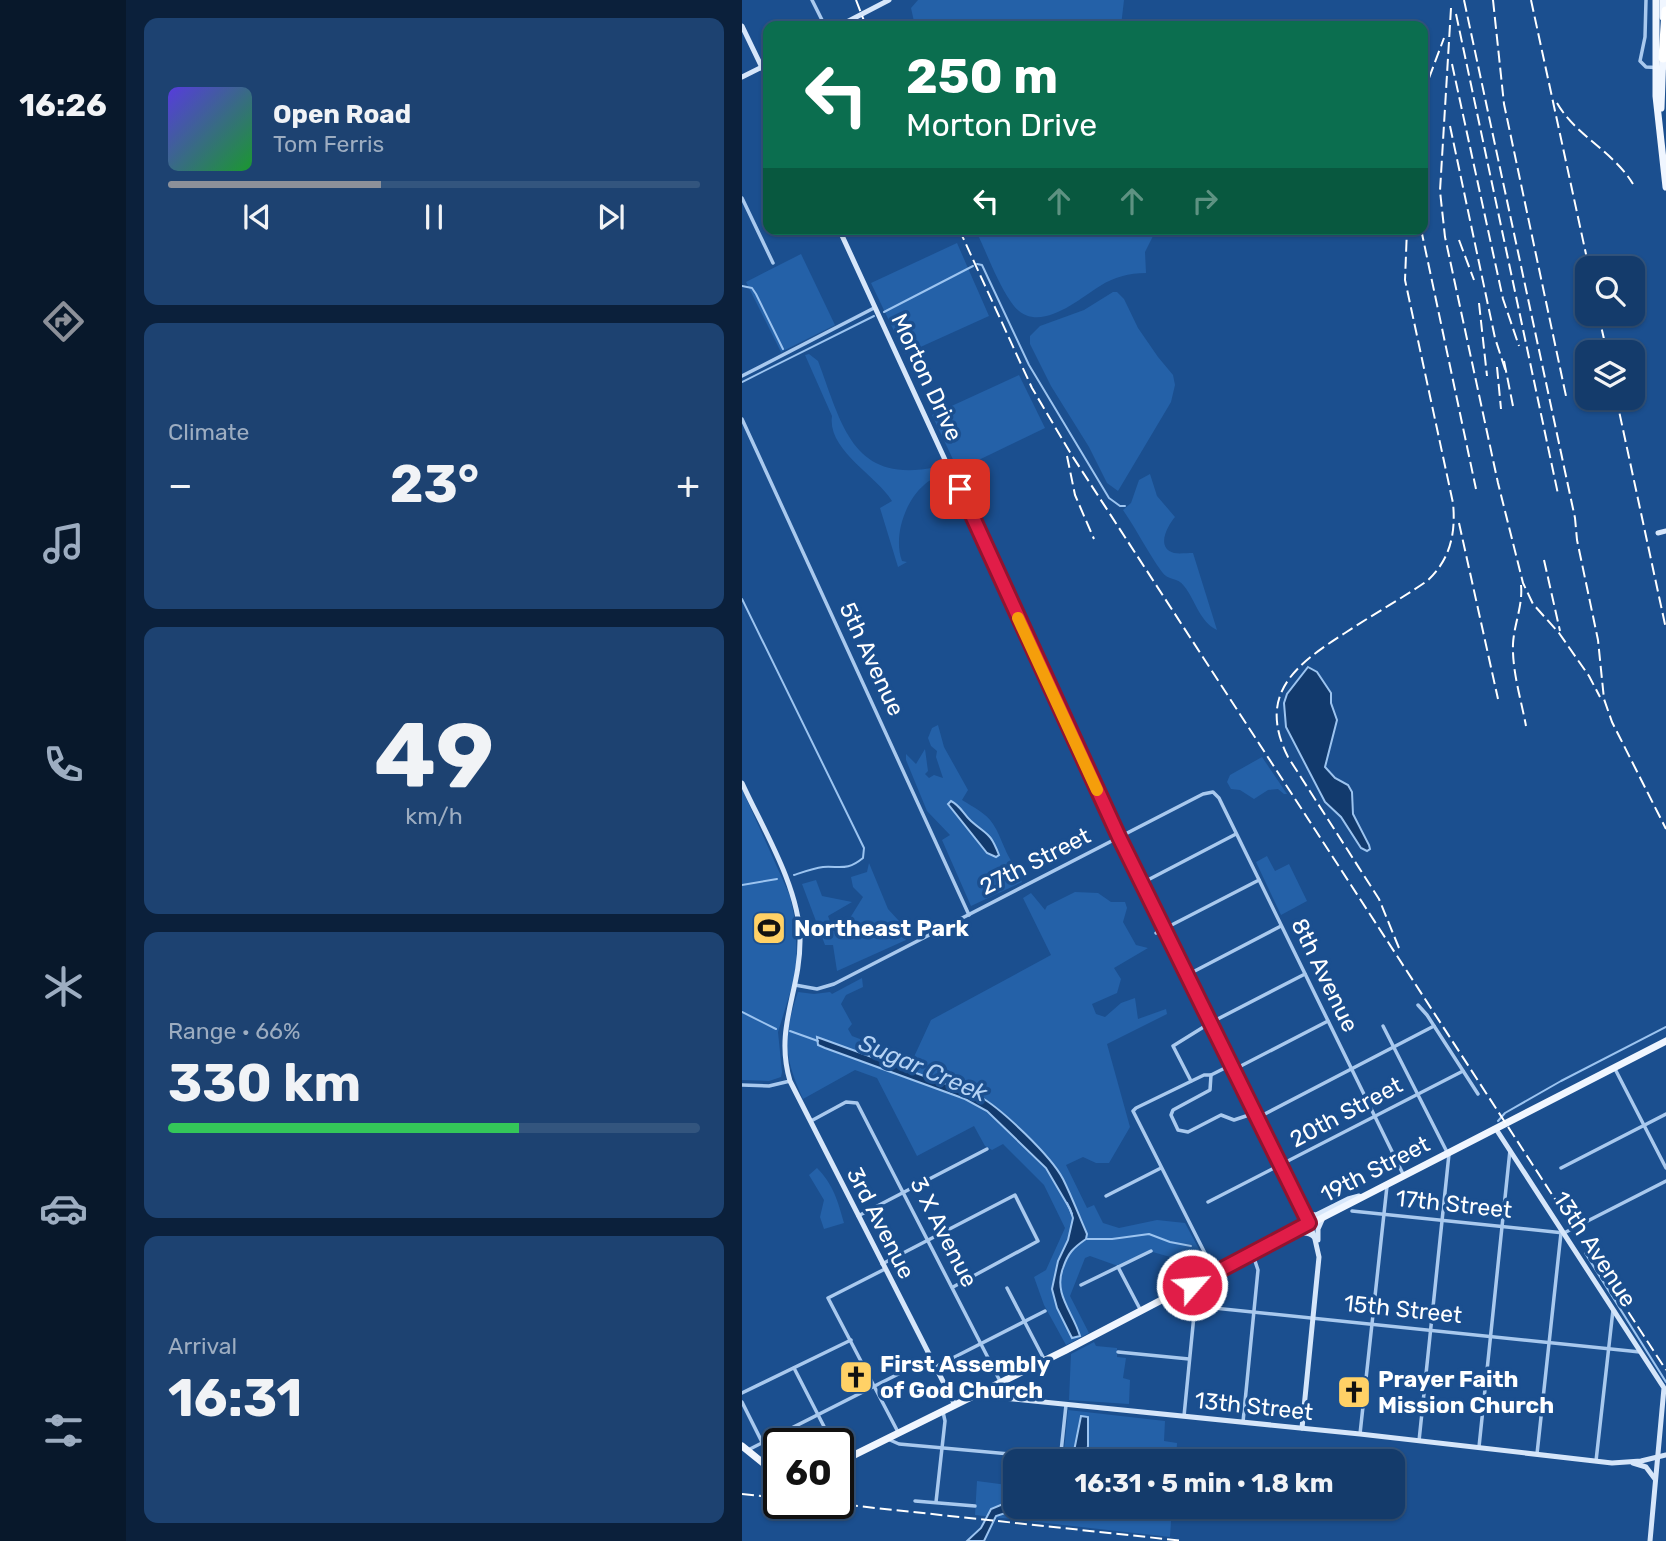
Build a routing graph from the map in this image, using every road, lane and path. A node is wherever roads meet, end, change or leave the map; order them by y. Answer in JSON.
{"nodes":[{"id":1,"x":812,"y":0,"type":"edge"},
{"id":2,"x":889,"y":0,"type":"edge"},
{"id":3,"x":1646,"y":0,"type":"edge"},
{"id":4,"x":1656,"y":0,"type":"edge"},
{"id":5,"x":1663,"y":0,"type":"edge"},
{"id":6,"x":1666,"y":11,"type":"edge"},
{"id":7,"x":822,"y":21,"type":"edge"},
{"id":8,"x":849,"y":21,"type":"edge"},
{"id":9,"x":742,"y":26,"type":"edge"},
{"id":10,"x":755,"y":53,"type":"junction"},
{"id":11,"x":763,"y":61,"type":"edge"},
{"id":12,"x":1662,"y":66,"type":"edge"},
{"id":13,"x":763,"y":67,"type":"edge"},
{"id":14,"x":750,"y":73,"type":"junction"},
{"id":15,"x":763,"y":76,"type":"edge"},
{"id":16,"x":742,"y":77,"type":"edge"},
{"id":17,"x":1662,"y":116,"type":"edge"},
{"id":18,"x":1665,"y":175,"type":"edge"},
{"id":19,"x":1666,"y":187,"type":"edge"},
{"id":20,"x":742,"y":198,"type":"edge"},
{"id":21,"x":842,"y":235,"type":"edge"},
{"id":22,"x":773,"y":263,"type":"dead end"},
{"id":23,"x":876,"y":307,"type":"junction"},
{"id":24,"x":742,"y":376,"type":"edge"},
{"id":25,"x":742,"y":419,"type":"edge"},
{"id":26,"x":1666,"y":531,"type":"edge"},
{"id":27,"x":1658,"y":533,"type":"dead end"},
{"id":28,"x":742,"y":783,"type":"edge"},
{"id":29,"x":1213,"y":792,"type":"joint"},
{"id":30,"x":1114,"y":826,"type":"junction"},
{"id":31,"x":1136,"y":829,"type":"junction"},
{"id":32,"x":1236,"y":834,"type":"junction"},
{"id":33,"x":1119,"y":837,"type":"junction"},
{"id":34,"x":1259,"y":880,"type":"junction"},
{"id":35,"x":1142,"y":883,"type":"junction"},
{"id":36,"x":969,"y":915,"type":"junction"},
{"id":37,"x":1281,"y":926,"type":"junction"},
{"id":38,"x":1164,"y":929,"type":"junction"},
{"id":39,"x":1156,"y":933,"type":"dead end"},
{"id":40,"x":1306,"y":974,"type":"junction"},
{"id":41,"x":1187,"y":975,"type":"junction"},
{"id":42,"x":795,"y":985,"type":"junction"},
{"id":43,"x":1418,"y":1005,"type":"dead end"},
{"id":44,"x":1328,"y":1021,"type":"junction"},
{"id":45,"x":1210,"y":1023,"type":"junction"},
{"id":46,"x":1383,"y":1026,"type":"dead end"},
{"id":47,"x":1434,"y":1026,"type":"junction"},
{"id":48,"x":1666,"y":1041,"type":"edge"},
{"id":49,"x":1394,"y":1046,"type":"junction"},
{"id":50,"x":1614,"y":1067,"type":"junction"},
{"id":51,"x":1232,"y":1068,"type":"junction"},
{"id":52,"x":1352,"y":1069,"type":"junction"},
{"id":53,"x":1463,"y":1071,"type":"junction"},
{"id":54,"x":1211,"y":1075,"type":"junction"},
{"id":55,"x":790,"y":1081,"type":"junction"},
{"id":56,"x":1191,"y":1082,"type":"junction"},
{"id":57,"x":742,"y":1084,"type":"edge"},
{"id":58,"x":1478,"y":1094,"type":"dead end"},
{"id":59,"x":1418,"y":1095,"type":"junction"},
{"id":60,"x":1666,"y":1114,"type":"edge"},
{"id":61,"x":1256,"y":1115,"type":"junction"},
{"id":62,"x":1375,"y":1117,"type":"junction"},
{"id":63,"x":809,"y":1122,"type":"junction"},
{"id":64,"x":1644,"y":1125,"type":"junction"},
{"id":65,"x":1496,"y":1129,"type":"junction"},
{"id":66,"x":987,"y":1149,"type":"dead end"},
{"id":67,"x":1510,"y":1150,"type":"junction"},
{"id":68,"x":1448,"y":1153,"type":"junction"},
{"id":69,"x":1281,"y":1166,"type":"junction"},
{"id":70,"x":1161,"y":1168,"type":"junction"},
{"id":71,"x":1561,"y":1168,"type":"dead end"},
{"id":72,"x":1666,"y":1168,"type":"edge"},
{"id":73,"x":1404,"y":1175,"type":"junction"},
{"id":74,"x":1666,"y":1181,"type":"edge"},
{"id":75,"x":1387,"y":1184,"type":"junction"},
{"id":76,"x":904,"y":1193,"type":"junction"},
{"id":77,"x":1369,"y":1194,"type":"junction"},
{"id":78,"x":1106,"y":1196,"type":"dead end"},
{"id":79,"x":1208,"y":1202,"type":"dead end"},
{"id":80,"x":1301,"y":1205,"type":"junction"},
{"id":81,"x":1352,"y":1210,"type":"dead end"},
{"id":82,"x":1384,"y":1214,"type":"junction"},
{"id":83,"x":858,"y":1216,"type":"junction"},
{"id":84,"x":1326,"y":1216,"type":"junction"},
{"id":85,"x":1443,"y":1220,"type":"junction"},
{"id":86,"x":1309,"y":1223,"type":"junction"},
{"id":87,"x":1502,"y":1227,"type":"junction"},
{"id":88,"x":1291,"y":1232,"type":"junction"},
{"id":89,"x":1562,"y":1233,"type":"junction"},
{"id":90,"x":1316,"y":1239,"type":"junction"},
{"id":91,"x":928,"y":1240,"type":"junction"},
{"id":92,"x":1318,"y":1250,"type":"junction"},
{"id":93,"x":1151,"y":1251,"type":"dead end"},
{"id":94,"x":1253,"y":1254,"type":"junction"},
{"id":95,"x":883,"y":1266,"type":"junction"},
{"id":96,"x":1118,"y":1267,"type":"junction"},
{"id":97,"x":1215,"y":1273,"type":"junction"},
{"id":98,"x":1081,"y":1285,"type":"dead end"},
{"id":99,"x":1192,"y":1285,"type":"junction"},
{"id":100,"x":953,"y":1287,"type":"junction"},
{"id":101,"x":1007,"y":1288,"type":"dead end"},
{"id":102,"x":1164,"y":1299,"type":"junction"},
{"id":103,"x":1195,"y":1305,"type":"junction"},
{"id":104,"x":1613,"y":1309,"type":"junction"},
{"id":105,"x":1045,"y":1311,"type":"dead end"},
{"id":106,"x":1141,"y":1311,"type":"junction"},
{"id":107,"x":1254,"y":1311,"type":"junction"},
{"id":108,"x":1313,"y":1317,"type":"junction"},
{"id":109,"x":1024,"y":1321,"type":"junction"},
{"id":110,"x":1372,"y":1324,"type":"junction"},
{"id":111,"x":1431,"y":1330,"type":"junction"},
{"id":112,"x":1490,"y":1336,"type":"junction"},
{"id":113,"x":852,"y":1340,"type":"junction"},
{"id":114,"x":1549,"y":1342,"type":"junction"},
{"id":115,"x":981,"y":1343,"type":"junction"},
{"id":116,"x":1608,"y":1349,"type":"junction"},
{"id":117,"x":1118,"y":1352,"type":"dead end"},
{"id":118,"x":1640,"y":1352,"type":"junction"},
{"id":119,"x":930,"y":1357,"type":"junction"},
{"id":120,"x":1189,"y":1359,"type":"junction"},
{"id":121,"x":1045,"y":1361,"type":"junction"},
{"id":122,"x":935,"y":1367,"type":"junction"},
{"id":123,"x":794,"y":1368,"type":"junction"},
{"id":124,"x":998,"y":1384,"type":"junction"},
{"id":125,"x":875,"y":1386,"type":"junction"},
{"id":126,"x":1665,"y":1390,"type":"edge"},
{"id":127,"x":742,"y":1393,"type":"edge"},
{"id":128,"x":979,"y":1393,"type":"junction"},
{"id":129,"x":1004,"y":1397,"type":"junction"},
{"id":130,"x":742,"y":1402,"type":"edge"},
{"id":131,"x":1066,"y":1403,"type":"junction"},
{"id":132,"x":955,"y":1405,"type":"junction"},
{"id":133,"x":943,"y":1412,"type":"junction"},
{"id":134,"x":819,"y":1415,"type":"junction"},
{"id":135,"x":1184,"y":1416,"type":"junction"},
{"id":136,"x":1243,"y":1422,"type":"junction"},
{"id":137,"x":825,"y":1428,"type":"edge"},
{"id":138,"x":1302,"y":1428,"type":"junction"},
{"id":139,"x":899,"y":1433,"type":"junction"},
{"id":140,"x":1360,"y":1434,"type":"junction"},
{"id":141,"x":888,"y":1438,"type":"junction"},
{"id":142,"x":1419,"y":1441,"type":"junction"},
{"id":143,"x":1658,"y":1441,"type":"junction"},
{"id":144,"x":762,"y":1443,"type":"junction"},
{"id":145,"x":1479,"y":1447,"type":"junction"},
{"id":146,"x":745,"y":1448,"type":"edge"},
{"id":147,"x":942,"y":1448,"type":"junction"},
{"id":148,"x":1666,"y":1448,"type":"edge"},
{"id":149,"x":854,"y":1453,"type":"edge"},
{"id":150,"x":1537,"y":1454,"type":"junction"},
{"id":151,"x":1666,"y":1454,"type":"edge"},
{"id":152,"x":1656,"y":1458,"type":"junction"},
{"id":153,"x":1596,"y":1461,"type":"junction"},
{"id":154,"x":1630,"y":1462,"type":"junction"},
{"id":155,"x":763,"y":1463,"type":"edge"},
{"id":156,"x":1656,"y":1480,"type":"junction"},
{"id":157,"x":915,"y":1501,"type":"dead end"},
{"id":158,"x":936,"y":1502,"type":"junction"},
{"id":159,"x":975,"y":1506,"type":"dead end"},
{"id":160,"x":1650,"y":1541,"type":"edge"}],
"edges":[{"from":1,"to":7,"type":"street"},
{"from":2,"to":8,"type":"street"},
{"from":3,"to":12,"type":"street"},
{"from":4,"to":12,"type":"main road"},
{"from":5,"to":12,"type":"main road"},
{"from":6,"to":12,"type":"highway"},
{"from":9,"to":10,"type":"street"},
{"from":10,"to":11,"type":"street"},
{"from":10,"to":14,"type":"street"},
{"from":12,"to":17,"type":"main road"},
{"from":13,"to":14,"type":"street"},
{"from":14,"to":15,"type":"street"},
{"from":14,"to":16,"type":"street"},
{"from":17,"to":18,"type":"main road"},
{"from":18,"to":19,"type":"main road"},
{"from":20,"to":22,"type":"street"},
{"from":21,"to":23,"type":"street","name":"Morton Drive"},
{"from":23,"to":24,"type":"street"},
{"from":23,"to":30,"type":"street","name":"Morton Drive"},
{"from":25,"to":36,"type":"street","name":"5th Avenue"},
{"from":26,"to":27,"type":"street"},
{"from":28,"to":42,"type":"street"},
{"from":29,"to":31,"type":"street","name":"27th Street"},
{"from":29,"to":32,"type":"street","name":"8th Avenue"},
{"from":30,"to":31,"type":"street"},
{"from":30,"to":33,"type":"street","name":"Morton Drive"},
{"from":31,"to":33,"type":"street","name":"27th Street"},
{"from":32,"to":34,"type":"street","name":"8th Avenue"},
{"from":32,"to":35,"type":"street"},
{"from":33,"to":35,"type":"street","name":"Morton Drive"},
{"from":33,"to":36,"type":"street","name":"27th Street"},
{"from":34,"to":37,"type":"street","name":"8th Avenue"},
{"from":34,"to":38,"type":"street"},
{"from":35,"to":38,"type":"street","name":"Morton Drive"},
{"from":36,"to":42,"type":"street","name":"27th Street"},
{"from":37,"to":40,"type":"street","name":"8th Avenue"},
{"from":37,"to":41,"type":"street"},
{"from":38,"to":39,"type":"street"},
{"from":38,"to":41,"type":"street","name":"Morton Drive"},
{"from":40,"to":44,"type":"street","name":"8th Avenue"},
{"from":40,"to":45,"type":"street"},
{"from":41,"to":45,"type":"street","name":"Morton Drive"},
{"from":42,"to":55,"type":"street","name":"3rd Avenue"},
{"from":43,"to":47,"type":"street"},
{"from":44,"to":51,"type":"street"},
{"from":44,"to":52,"type":"street","name":"8th Avenue"},
{"from":45,"to":51,"type":"street","name":"Morton Drive"},
{"from":45,"to":56,"type":"street"},
{"from":46,"to":49,"type":"street"},
{"from":47,"to":49,"type":"street"},
{"from":47,"to":53,"type":"street"},
{"from":48,"to":50,"type":"main road","name":"19th Street"},
{"from":49,"to":52,"type":"street"},
{"from":49,"to":59,"type":"street"},
{"from":50,"to":64,"type":"street"},
{"from":50,"to":65,"type":"main road","name":"19th Street"},
{"from":51,"to":54,"type":"street"},
{"from":51,"to":61,"type":"street","name":"Morton Drive"},
{"from":52,"to":61,"type":"street"},
{"from":52,"to":62,"type":"street","name":"8th Avenue"},
{"from":53,"to":58,"type":"street"},
{"from":53,"to":59,"type":"street","name":"20th Street"},
{"from":54,"to":56,"type":"street"},
{"from":54,"to":61,"type":"street"},
{"from":55,"to":57,"type":"street"},
{"from":55,"to":63,"type":"street","name":"3rd Avenue"},
{"from":56,"to":70,"type":"street"},
{"from":59,"to":62,"type":"street","name":"20th Street"},
{"from":59,"to":68,"type":"street"},
{"from":60,"to":64,"type":"street"},
{"from":61,"to":69,"type":"street","name":"Morton Drive"},
{"from":62,"to":69,"type":"street","name":"20th Street"},
{"from":62,"to":73,"type":"street","name":"8th Avenue"},
{"from":63,"to":76,"type":"street","name":"3 X Avenue"},
{"from":63,"to":83,"type":"street","name":"3rd Avenue"},
{"from":64,"to":71,"type":"street"},
{"from":64,"to":72,"type":"street"},
{"from":65,"to":67,"type":"street","name":"13th Avenue"},
{"from":65,"to":68,"type":"main road","name":"19th Street"},
{"from":66,"to":76,"type":"street"},
{"from":67,"to":87,"type":"street"},
{"from":67,"to":89,"type":"street","name":"13th Avenue"},
{"from":68,"to":73,"type":"main road","name":"19th Street"},
{"from":68,"to":85,"type":"street"},
{"from":69,"to":79,"type":"street","name":"20th Street"},
{"from":69,"to":80,"type":"street","name":"Morton Drive"},
{"from":70,"to":78,"type":"street"},
{"from":70,"to":97,"type":"street"},
{"from":73,"to":75,"type":"main road","name":"19th Street"},
{"from":74,"to":89,"type":"street"},
{"from":75,"to":77,"type":"main road","name":"19th Street"},
{"from":75,"to":82,"type":"street"},
{"from":76,"to":83,"type":"street"},
{"from":76,"to":91,"type":"street","name":"3 X Avenue"},
{"from":77,"to":80,"type":"street"},
{"from":77,"to":84,"type":"main road","name":"19th Street"},
{"from":80,"to":86,"type":"street","name":"Morton Drive"},
{"from":80,"to":88,"type":"street"},
{"from":81,"to":82,"type":"street","name":"17th Street"},
{"from":82,"to":85,"type":"street","name":"17th Street"},
{"from":82,"to":110,"type":"street"},
{"from":83,"to":95,"type":"street","name":"3rd Avenue"},
{"from":84,"to":86,"type":"main road","name":"19th Street"},
{"from":84,"to":92,"type":"street"},
{"from":85,"to":87,"type":"street","name":"17th Street"},
{"from":85,"to":111,"type":"street"},
{"from":86,"to":88,"type":"main road","name":"19th Street"},
{"from":86,"to":90,"type":"street","name":"Morton Drive"},
{"from":87,"to":89,"type":"street","name":"17th Street"},
{"from":87,"to":112,"type":"street"},
{"from":88,"to":94,"type":"main road","name":"19th Street"},
{"from":89,"to":104,"type":"street","name":"13th Avenue"},
{"from":89,"to":114,"type":"street"},
{"from":90,"to":92,"type":"street","name":"Morton Drive"},
{"from":90,"to":94,"type":"street"},
{"from":91,"to":95,"type":"street"},
{"from":91,"to":100,"type":"street","name":"3 X Avenue"},
{"from":91,"to":100,"type":"street"},
{"from":92,"to":108,"type":"street","name":"Morton Drive"},
{"from":93,"to":96,"type":"street"},
{"from":94,"to":97,"type":"main road","name":"19th Street"},
{"from":94,"to":107,"type":"street"},
{"from":95,"to":113,"type":"street"},
{"from":95,"to":119,"type":"street","name":"3rd Avenue"},
{"from":96,"to":98,"type":"street"},
{"from":96,"to":106,"type":"street"},
{"from":97,"to":99,"type":"main road","name":"19th Street"},
{"from":99,"to":102,"type":"main road","name":"19th Street"},
{"from":99,"to":103,"type":"street"},
{"from":100,"to":115,"type":"street","name":"3 X Avenue"},
{"from":101,"to":109,"type":"street"},
{"from":102,"to":103,"type":"street","name":"15th Street"},
{"from":102,"to":106,"type":"main road","name":"19th Street"},
{"from":103,"to":107,"type":"street","name":"15th Street"},
{"from":103,"to":120,"type":"street"},
{"from":104,"to":116,"type":"street"},
{"from":104,"to":118,"type":"street","name":"13th Avenue"},
{"from":105,"to":109,"type":"street"},
{"from":106,"to":121,"type":"main road","name":"19th Street"},
{"from":107,"to":108,"type":"street","name":"15th Street"},
{"from":107,"to":136,"type":"street"},
{"from":108,"to":110,"type":"street","name":"15th Street"},
{"from":108,"to":138,"type":"street","name":"Morton Drive"},
{"from":109,"to":115,"type":"street"},
{"from":109,"to":121,"type":"street"},
{"from":110,"to":111,"type":"street","name":"15th Street"},
{"from":110,"to":140,"type":"street"},
{"from":111,"to":112,"type":"street","name":"15th Street"},
{"from":111,"to":142,"type":"street"},
{"from":112,"to":114,"type":"street","name":"15th Street"},
{"from":112,"to":145,"type":"street"},
{"from":113,"to":123,"type":"street"},
{"from":113,"to":125,"type":"street"},
{"from":114,"to":116,"type":"street","name":"15th Street"},
{"from":114,"to":150,"type":"street"},
{"from":115,"to":122,"type":"street"},
{"from":115,"to":124,"type":"street","name":"3 X Avenue"},
{"from":116,"to":118,"type":"street","name":"15th Street"},
{"from":116,"to":153,"type":"street"},
{"from":117,"to":120,"type":"street"},
{"from":118,"to":126,"type":"street","name":"13th Avenue"},
{"from":119,"to":122,"type":"street","name":"3rd Avenue"},
{"from":119,"to":125,"type":"street"},
{"from":120,"to":135,"type":"street"},
{"from":121,"to":124,"type":"main road","name":"19th Street"},
{"from":122,"to":132,"type":"street","name":"3rd Avenue"},
{"from":123,"to":127,"type":"street"},
{"from":123,"to":134,"type":"street"},
{"from":124,"to":128,"type":"main road","name":"19th Street"},
{"from":124,"to":129,"type":"street"},
{"from":125,"to":134,"type":"street"},
{"from":125,"to":139,"type":"street"},
{"from":126,"to":143,"type":"street","name":"13th Avenue"},
{"from":128,"to":129,"type":"street","name":"13th Street"},
{"from":128,"to":132,"type":"main road","name":"19th Street"},
{"from":129,"to":131,"type":"street","name":"13th Street"},
{"from":130,"to":144,"type":"street"},
{"from":131,"to":135,"type":"street","name":"13th Street"},
{"from":131,"to":147,"type":"street"},
{"from":132,"to":133,"type":"main road","name":"19th Street"},
{"from":133,"to":139,"type":"main road","name":"19th Street"},
{"from":133,"to":147,"type":"street"},
{"from":134,"to":137,"type":"street"},
{"from":134,"to":144,"type":"street"},
{"from":135,"to":136,"type":"street","name":"13th Street"},
{"from":136,"to":138,"type":"street","name":"13th Street"},
{"from":138,"to":140,"type":"street","name":"13th Street"},
{"from":139,"to":141,"type":"main road","name":"19th Street"},
{"from":140,"to":142,"type":"street","name":"13th Street"},
{"from":141,"to":147,"type":"street"},
{"from":141,"to":149,"type":"main road","name":"19th Street"},
{"from":142,"to":145,"type":"street","name":"13th Street"},
{"from":143,"to":148,"type":"street"},
{"from":143,"to":152,"type":"street","name":"13th Avenue"},
{"from":144,"to":146,"type":"street"},
{"from":145,"to":150,"type":"street","name":"13th Street"},
{"from":146,"to":155,"type":"main road"},
{"from":147,"to":158,"type":"street"},
{"from":150,"to":153,"type":"street","name":"13th Street"},
{"from":151,"to":152,"type":"street","name":"13th Street"},
{"from":152,"to":154,"type":"street","name":"13th Street"},
{"from":152,"to":156,"type":"street","name":"13th Avenue"},
{"from":153,"to":154,"type":"street","name":"13th Street"},
{"from":154,"to":156,"type":"street"},
{"from":156,"to":160,"type":"street","name":"13th Avenue"},
{"from":157,"to":158,"type":"street"},
{"from":158,"to":159,"type":"street"}]}
